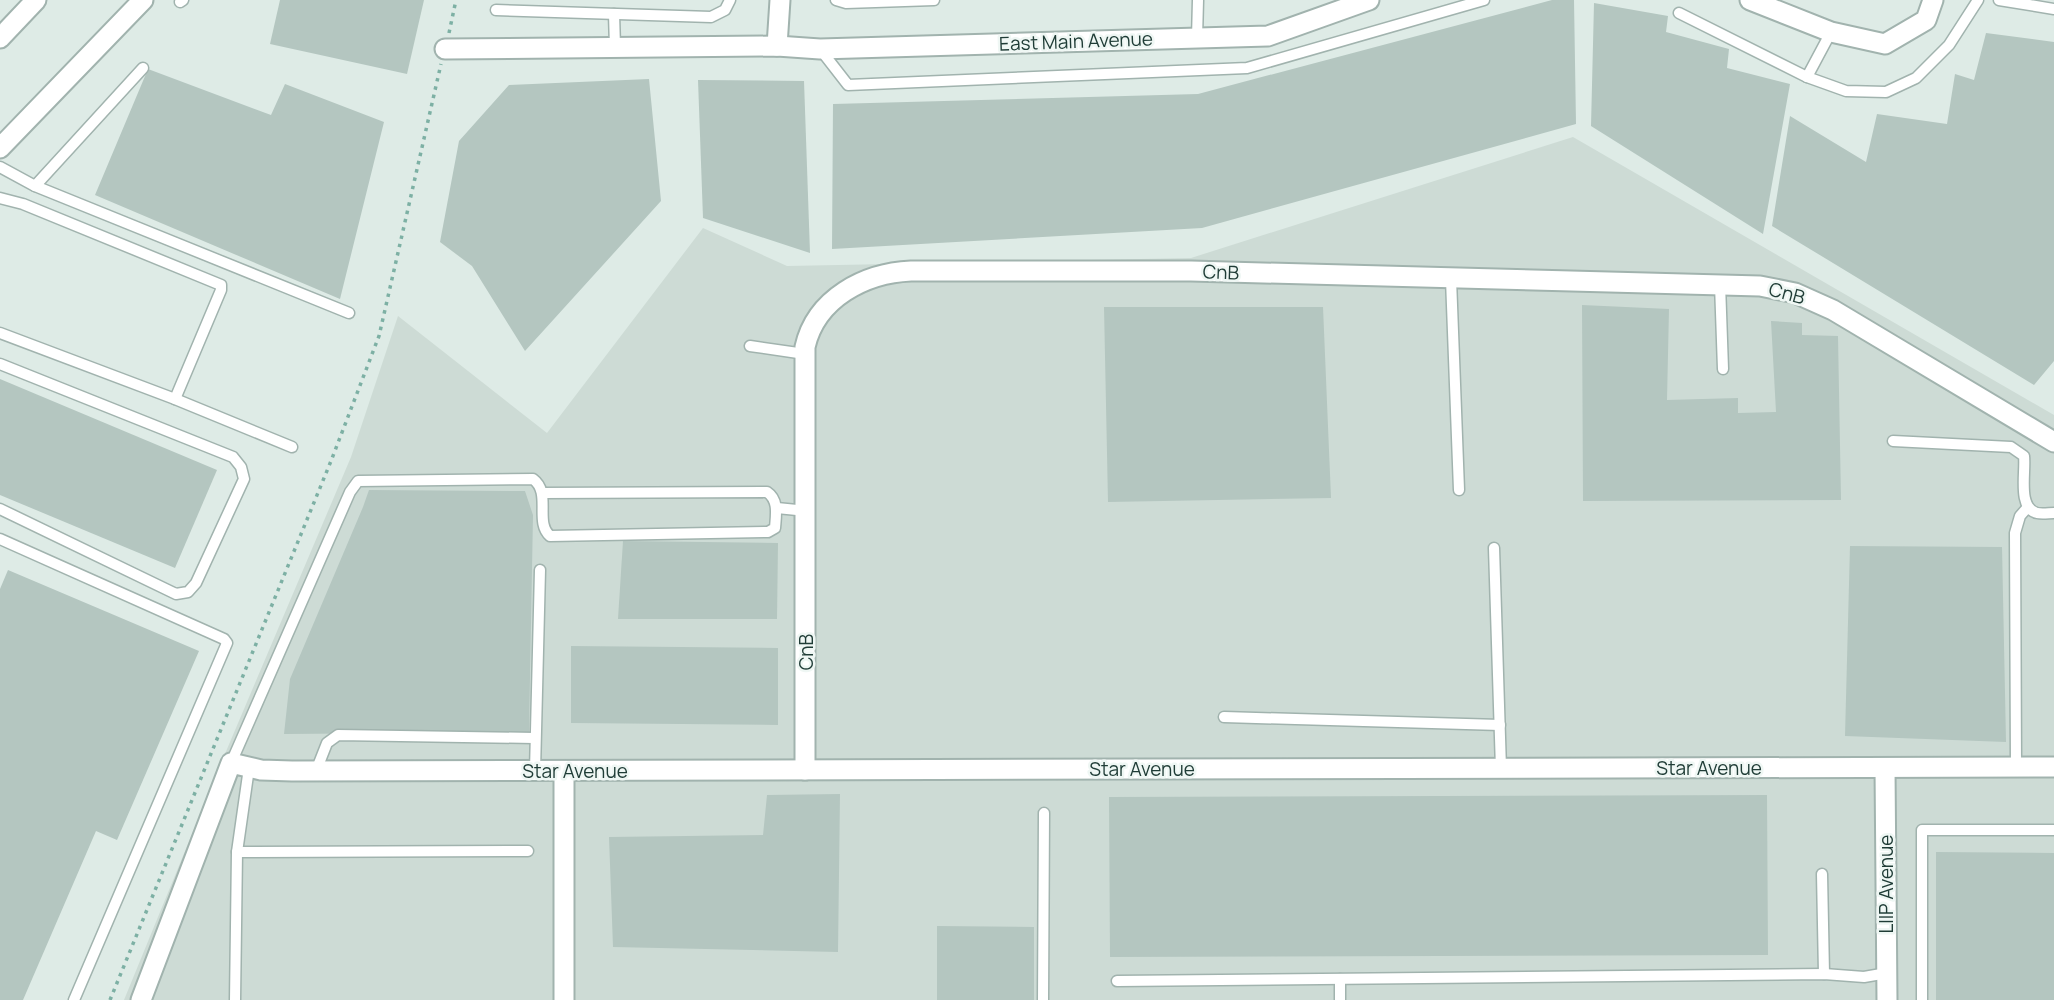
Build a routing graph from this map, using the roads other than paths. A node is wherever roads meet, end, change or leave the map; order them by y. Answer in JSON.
{"nodes":[{"id":1,"x":36,"y":0,"type":"edge"},
{"id":2,"x":143,"y":0,"type":"edge"},
{"id":3,"x":730,"y":0,"type":"edge"},
{"id":4,"x":780,"y":0,"type":"edge"},
{"id":5,"x":836,"y":0,"type":"edge"},
{"id":6,"x":934,"y":0,"type":"edge"},
{"id":7,"x":1198,"y":0,"type":"edge"},
{"id":8,"x":1369,"y":0,"type":"edge"},
{"id":9,"x":1484,"y":0,"type":"edge"},
{"id":10,"x":1749,"y":0,"type":"edge"},
{"id":11,"x":1933,"y":0,"type":"edge"},
{"id":12,"x":1978,"y":0,"type":"edge"},
{"id":13,"x":1999,"y":0,"type":"edge"},
{"id":14,"x":2054,"y":9,"type":"edge"},
{"id":15,"x":496,"y":10,"type":"dead end"},
{"id":16,"x":1679,"y":13,"type":"dead end"},
{"id":17,"x":614,"y":14,"type":"junction"},
{"id":18,"x":1830,"y":32,"type":"junction"},
{"id":19,"x":0,"y":38,"type":"edge"},
{"id":20,"x":1197,"y":38,"type":"junction"},
{"id":21,"x":615,"y":47,"type":"junction"},
{"id":22,"x":777,"y":47,"type":"junction"},
{"id":23,"x":445,"y":49,"type":"road end"},
{"id":24,"x":820,"y":49,"type":"junction"},
{"id":25,"x":143,"y":68,"type":"dead end"},
{"id":26,"x":1807,"y":77,"type":"junction"},
{"id":27,"x":0,"y":148,"type":"edge"},
{"id":28,"x":0,"y":167,"type":"edge"},
{"id":29,"x":35,"y":186,"type":"junction"},
{"id":30,"x":0,"y":198,"type":"edge"},
{"id":31,"x":1451,"y":279,"type":"junction"},
{"id":32,"x":1720,"y":284,"type":"junction"},
{"id":33,"x":349,"y":313,"type":"dead end"},
{"id":34,"x":0,"y":333,"type":"edge"},
{"id":35,"x":750,"y":346,"type":"dead end"},
{"id":36,"x":804,"y":354,"type":"junction"},
{"id":37,"x":0,"y":364,"type":"edge"},
{"id":38,"x":1723,"y":369,"type":"dead end"},
{"id":39,"x":176,"y":400,"type":"junction"},
{"id":40,"x":1893,"y":441,"type":"dead end"},
{"id":41,"x":2054,"y":442,"type":"edge"},
{"id":42,"x":292,"y":447,"type":"dead end"},
{"id":43,"x":1459,"y":490,"type":"dead end"},
{"id":44,"x":542,"y":493,"type":"junction"},
{"id":45,"x":2028,"y":507,"type":"junction"},
{"id":46,"x":777,"y":508,"type":"junction"},
{"id":47,"x":0,"y":509,"type":"edge"},
{"id":48,"x":807,"y":511,"type":"junction"},
{"id":49,"x":2054,"y":513,"type":"edge"},
{"id":50,"x":0,"y":539,"type":"edge"},
{"id":51,"x":1494,"y":548,"type":"dead end"},
{"id":52,"x":540,"y":570,"type":"dead end"},
{"id":53,"x":1224,"y":717,"type":"dead end"},
{"id":54,"x":1500,"y":725,"type":"junction"},
{"id":55,"x":534,"y":738,"type":"junction"},
{"id":56,"x":240,"y":766,"type":"junction"},
{"id":57,"x":2016,"y":767,"type":"junction"},
{"id":58,"x":2054,"y":767,"type":"edge"},
{"id":59,"x":1885,"y":768,"type":"junction"},
{"id":60,"x":1501,"y":769,"type":"junction"},
{"id":61,"x":805,"y":770,"type":"junction"},
{"id":62,"x":316,"y":771,"type":"junction"},
{"id":63,"x":535,"y":771,"type":"junction"},
{"id":64,"x":564,"y":771,"type":"junction"},
{"id":65,"x":1044,"y":813,"type":"dead end"},
{"id":66,"x":2054,"y":830,"type":"edge"},
{"id":67,"x":528,"y":851,"type":"dead end"},
{"id":68,"x":236,"y":852,"type":"junction"},
{"id":69,"x":1822,"y":874,"type":"dead end"},
{"id":70,"x":1886,"y":973,"type":"junction"},
{"id":71,"x":1824,"y":974,"type":"junction"},
{"id":72,"x":1340,"y":979,"type":"junction"},
{"id":73,"x":1117,"y":981,"type":"dead end"},
{"id":74,"x":74,"y":1000,"type":"edge"},
{"id":75,"x":141,"y":1000,"type":"edge"},
{"id":76,"x":234,"y":1000,"type":"edge"},
{"id":77,"x":564,"y":1000,"type":"edge"},
{"id":78,"x":1043,"y":1000,"type":"edge"},
{"id":79,"x":1340,"y":1000,"type":"edge"},
{"id":80,"x":1887,"y":1000,"type":"edge"},
{"id":81,"x":1922,"y":1000,"type":"edge"}],
"edges":[{"from":1,"to":19,"type":"street"},
{"from":2,"to":27,"type":"street"},
{"from":3,"to":17,"type":"lane"},
{"from":4,"to":22,"type":"street"},
{"from":5,"to":6,"type":"lane"},
{"from":7,"to":20,"type":"lane"},
{"from":8,"to":20,"type":"street","name":"East Main Avenue"},
{"from":9,"to":24,"type":"lane"},
{"from":10,"to":18,"type":"street"},
{"from":11,"to":18,"type":"street"},
{"from":12,"to":26,"type":"lane"},
{"from":13,"to":14,"type":"lane"},
{"from":15,"to":17,"type":"lane"},
{"from":16,"to":26,"type":"lane"},
{"from":17,"to":21,"type":"lane"},
{"from":18,"to":26,"type":"lane"},
{"from":20,"to":24,"type":"street","name":"East Main Avenue"},
{"from":21,"to":22,"type":"street","name":"East Main Avenue"},
{"from":21,"to":23,"type":"street","name":"East Main Avenue"},
{"from":22,"to":24,"type":"street","name":"East Main Avenue"},
{"from":25,"to":29,"type":"lane"},
{"from":28,"to":29,"type":"lane"},
{"from":29,"to":33,"type":"lane"},
{"from":30,"to":39,"type":"lane"},
{"from":31,"to":32,"type":"street","name":"CnB"},
{"from":31,"to":36,"type":"street","name":"CnB"},
{"from":31,"to":43,"type":"lane"},
{"from":32,"to":38,"type":"lane"},
{"from":32,"to":41,"type":"street","name":"CnB"},
{"from":34,"to":39,"type":"lane"},
{"from":35,"to":36,"type":"lane"},
{"from":36,"to":48,"type":"street","name":"CnB"},
{"from":37,"to":47,"type":"lane"},
{"from":39,"to":42,"type":"lane"},
{"from":40,"to":45,"type":"lane"},
{"from":44,"to":46,"type":"lane"},
{"from":44,"to":46,"type":"lane"},
{"from":44,"to":56,"type":"lane"},
{"from":45,"to":49,"type":"lane"},
{"from":45,"to":57,"type":"lane"},
{"from":46,"to":48,"type":"lane"},
{"from":48,"to":61,"type":"street","name":"CnB"},
{"from":50,"to":74,"type":"lane"},
{"from":51,"to":54,"type":"lane"},
{"from":52,"to":55,"type":"lane"},
{"from":53,"to":54,"type":"lane"},
{"from":54,"to":60,"type":"lane"},
{"from":55,"to":62,"type":"lane"},
{"from":55,"to":63,"type":"lane"},
{"from":56,"to":62,"type":"street","name":"Star Avenue"},
{"from":56,"to":68,"type":"lane"},
{"from":56,"to":75,"type":"street"},
{"from":57,"to":58,"type":"street","name":"Star Avenue"},
{"from":57,"to":59,"type":"street","name":"Star Avenue"},
{"from":59,"to":60,"type":"street","name":"Star Avenue"},
{"from":59,"to":70,"type":"street","name":"LIIP Avenue"},
{"from":60,"to":61,"type":"street","name":"Star Avenue"},
{"from":61,"to":64,"type":"street","name":"Star Avenue"},
{"from":62,"to":63,"type":"street","name":"Star Avenue"},
{"from":63,"to":64,"type":"street","name":"Star Avenue"},
{"from":64,"to":77,"type":"street"},
{"from":65,"to":78,"type":"lane"},
{"from":66,"to":81,"type":"lane"},
{"from":67,"to":68,"type":"lane"},
{"from":68,"to":76,"type":"lane"},
{"from":69,"to":71,"type":"lane"},
{"from":70,"to":71,"type":"lane"},
{"from":70,"to":80,"type":"street","name":"LIIP Avenue"},
{"from":71,"to":72,"type":"lane"},
{"from":72,"to":73,"type":"lane"},
{"from":72,"to":79,"type":"lane"}]}
